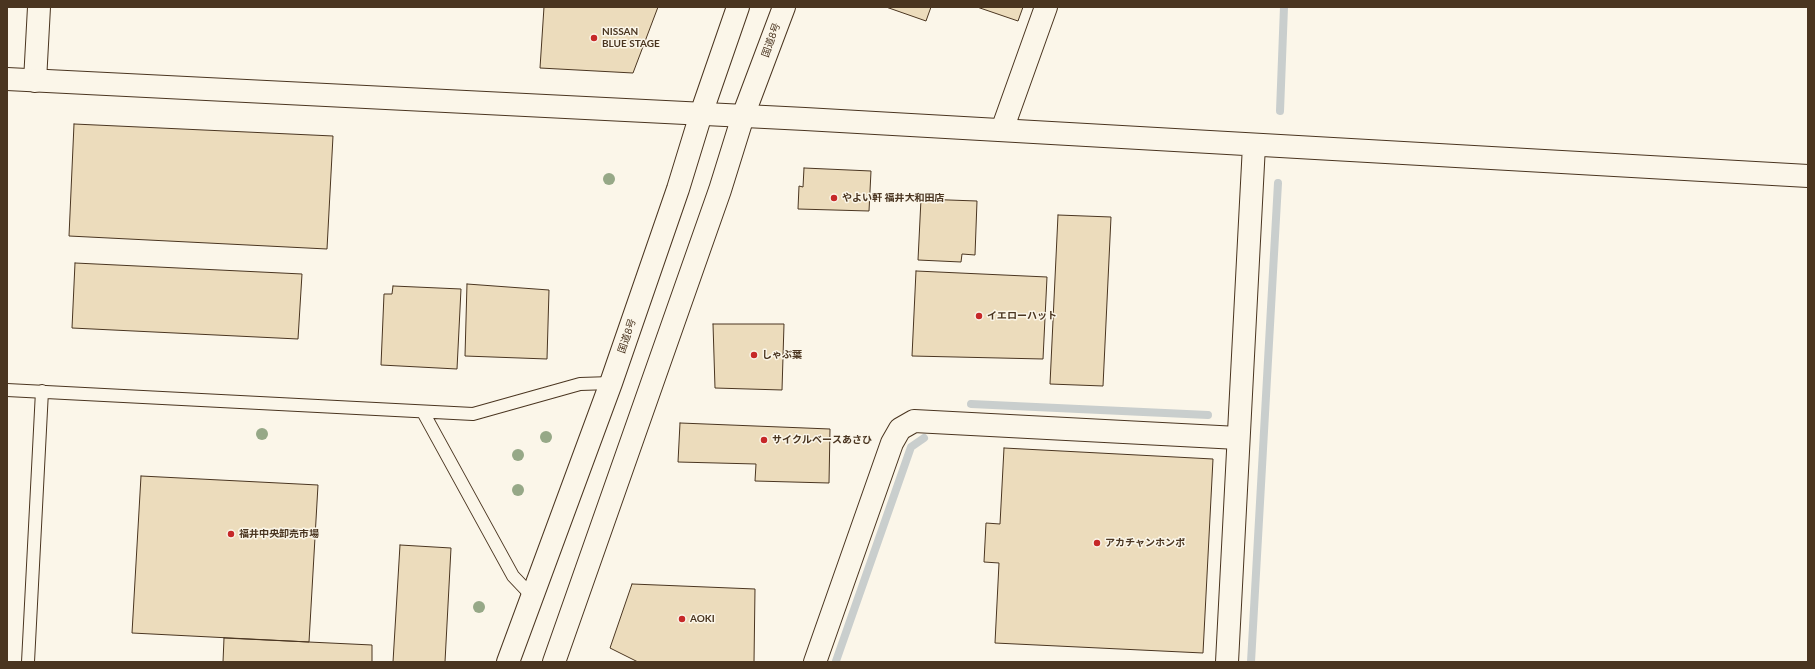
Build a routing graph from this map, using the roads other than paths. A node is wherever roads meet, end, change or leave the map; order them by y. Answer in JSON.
{"nodes":[{"id":1,"x":39,"y":7,"type":"edge"},
{"id":2,"x":738,"y":7,"type":"edge"},
{"id":3,"x":784,"y":7,"type":"edge"},
{"id":4,"x":1046,"y":7,"type":"edge"},
{"id":5,"x":7,"y":79,"type":"edge"},
{"id":6,"x":35,"y":81,"type":"junction"},
{"id":7,"x":700,"y":114,"type":"junction"},
{"id":8,"x":743,"y":116,"type":"junction"},
{"id":9,"x":1002,"y":130,"type":"junction"},
{"id":10,"x":1254,"y":145,"type":"junction"},
{"id":11,"x":1808,"y":176,"type":"edge"},
{"id":12,"x":611,"y":383,"type":"junction"},
{"id":13,"x":7,"y":390,"type":"edge"},
{"id":14,"x":42,"y":392,"type":"junction"},
{"id":15,"x":422,"y":412,"type":"junction"},
{"id":16,"x":1238,"y":438,"type":"junction"},
{"id":17,"x":531,"y":595,"type":"junction"},
{"id":18,"x":559,"y":661,"type":"edge"},
{"id":19,"x":28,"y":662,"type":"edge"},
{"id":20,"x":508,"y":662,"type":"edge"},
{"id":21,"x":815,"y":662,"type":"edge"},
{"id":22,"x":1227,"y":662,"type":"edge"}],
"edges":[{"from":1,"to":6,"type":"main road"},
{"from":2,"to":7,"type":"main road","name":"国道8号"},
{"from":3,"to":8,"type":"main road","name":"国道8号"},
{"from":4,"to":9,"type":"main road"},
{"from":5,"to":6,"type":"main road"},
{"from":6,"to":7,"type":"main road"},
{"from":7,"to":8,"type":"main road"},
{"from":7,"to":12,"type":"main road","name":"国道8号"},
{"from":8,"to":9,"type":"main road"},
{"from":8,"to":18,"type":"main road","name":"国道8号"},
{"from":9,"to":10,"type":"main road"},
{"from":10,"to":11,"type":"main road"},
{"from":10,"to":16,"type":"main road"},
{"from":12,"to":15,"type":"lane"},
{"from":12,"to":17,"type":"main road","name":"国道8号"},
{"from":13,"to":14,"type":"lane"},
{"from":14,"to":15,"type":"lane"},
{"from":14,"to":19,"type":"lane"},
{"from":15,"to":17,"type":"lane"},
{"from":16,"to":21,"type":"main road"},
{"from":16,"to":22,"type":"main road"},
{"from":17,"to":20,"type":"main road","name":"国道8号"}]}
